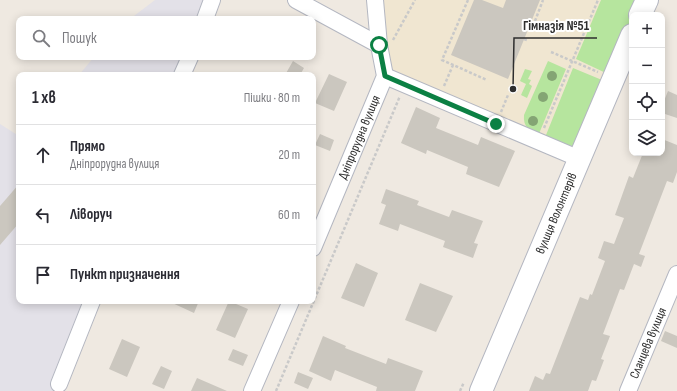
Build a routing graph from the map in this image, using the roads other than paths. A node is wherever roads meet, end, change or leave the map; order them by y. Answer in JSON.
{"nodes":[{"id":1,"x":212,"y":0,"type":"edge"},
{"id":2,"x":296,"y":0,"type":"edge"},
{"id":3,"x":375,"y":0,"type":"edge"},
{"id":4,"x":646,"y":0,"type":"edge"},
{"id":5,"x":641,"y":12,"type":"edge"},
{"id":6,"x":206,"y":16,"type":"edge"},
{"id":7,"x":629,"y":42,"type":"edge"},
{"id":8,"x":381,"y":52,"type":"junction"},
{"id":9,"x":189,"y":60,"type":"edge"},
{"id":10,"x":183,"y":72,"type":"edge"},
{"id":11,"x":385,"y":76,"type":"junction"},
{"id":12,"x":580,"y":159,"type":"junction"},
{"id":13,"x":316,"y":241,"type":"edge"},
{"id":14,"x":677,"y":274,"type":"edge"},
{"id":15,"x":91,"y":304,"type":"edge"},
{"id":16,"x":290,"y":304,"type":"edge"},
{"id":17,"x":59,"y":384,"type":"dead end"},
{"id":18,"x":252,"y":391,"type":"edge"},
{"id":19,"x":481,"y":391,"type":"edge"},
{"id":20,"x":628,"y":391,"type":"edge"}],
"edges":[{"from":1,"to":6,"type":"street"},
{"from":2,"to":8,"type":"street"},
{"from":3,"to":8,"type":"street","name":"Дніпрорудна вулиця"},
{"from":4,"to":5,"type":"street"},
{"from":7,"to":12,"type":"street","name":"вулиця Волонтерів"},
{"from":8,"to":11,"type":"street","name":"Дніпрорудна вулиця"},
{"from":9,"to":10,"type":"street"},
{"from":11,"to":12,"type":"street"},
{"from":11,"to":13,"type":"street","name":"Дніпрорудна вулиця"},
{"from":12,"to":19,"type":"street","name":"вулиця Волонтерів"},
{"from":14,"to":20,"type":"street","name":"Сланцева вулиця"},
{"from":15,"to":17,"type":"street"},
{"from":16,"to":18,"type":"street"}]}
